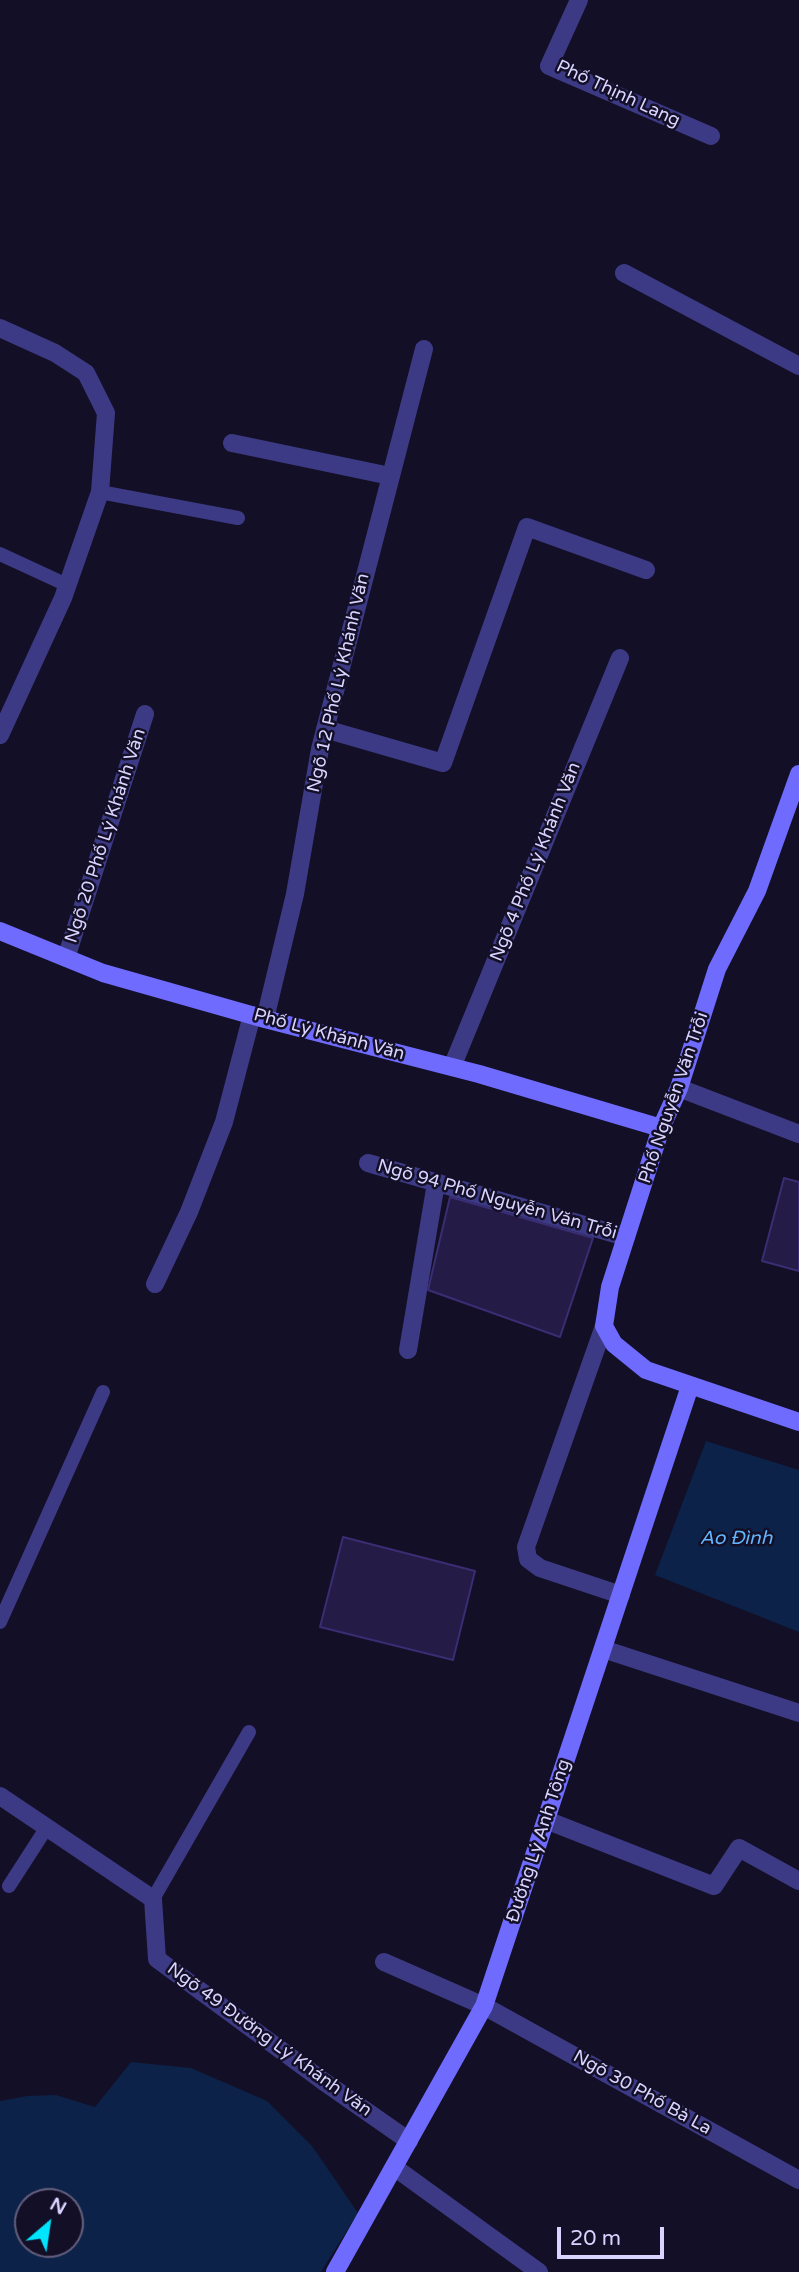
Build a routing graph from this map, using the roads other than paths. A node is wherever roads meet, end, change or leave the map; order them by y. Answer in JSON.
{"nodes":[{"id":1,"x":579,"y":0,"type":"edge"},
{"id":2,"x":711,"y":136,"type":"dead end"},
{"id":3,"x":624,"y":273,"type":"dead end"},
{"id":4,"x":0,"y":328,"type":"edge"},
{"id":5,"x":424,"y":349,"type":"dead end"},
{"id":6,"x":799,"y":366,"type":"edge"},
{"id":7,"x":232,"y":443,"type":"dead end"},
{"id":8,"x":390,"y":476,"type":"junction"},
{"id":9,"x":100,"y":492,"type":"junction"},
{"id":10,"x":238,"y":518,"type":"dead end"},
{"id":11,"x":0,"y":554,"type":"edge"},
{"id":12,"x":646,"y":570,"type":"dead end"},
{"id":13,"x":67,"y":586,"type":"junction"},
{"id":14,"x":620,"y":658,"type":"dead end"},
{"id":15,"x":145,"y":714,"type":"dead end"},
{"id":16,"x":325,"y":729,"type":"junction"},
{"id":17,"x":1,"y":730,"type":"edge"},
{"id":18,"x":799,"y":774,"type":"edge"},
{"id":19,"x":0,"y":931,"type":"edge"},
{"id":20,"x":66,"y":958,"type":"junction"},
{"id":21,"x":258,"y":1017,"type":"junction"},
{"id":22,"x":452,"y":1067,"type":"junction"},
{"id":23,"x":679,"y":1088,"type":"junction"},
{"id":24,"x":661,"y":1128,"type":"junction"},
{"id":25,"x":799,"y":1134,"type":"edge"},
{"id":26,"x":368,"y":1163,"type":"dead end"},
{"id":27,"x":436,"y":1183,"type":"junction"},
{"id":28,"x":626,"y":1237,"type":"junction"},
{"id":29,"x":155,"y":1284,"type":"dead end"},
{"id":30,"x":604,"y":1326,"type":"junction"},
{"id":31,"x":408,"y":1350,"type":"dead end"},
{"id":32,"x":690,"y":1386,"type":"junction"},
{"id":33,"x":103,"y":1392,"type":"dead end"},
{"id":34,"x":799,"y":1422,"type":"edge"},
{"id":35,"x":621,"y":1595,"type":"junction"},
{"id":36,"x":0,"y":1622,"type":"edge"},
{"id":37,"x":603,"y":1649,"type":"junction"},
{"id":38,"x":799,"y":1713,"type":"edge"},
{"id":39,"x":249,"y":1732,"type":"dead end"},
{"id":40,"x":0,"y":1796,"type":"edge"},
{"id":41,"x":546,"y":1821,"type":"junction"},
{"id":42,"x":47,"y":1827,"type":"junction"},
{"id":43,"x":799,"y":1881,"type":"edge"},
{"id":44,"x":9,"y":1886,"type":"dead end"},
{"id":45,"x":153,"y":1899,"type":"junction"},
{"id":46,"x":384,"y":1962,"type":"dead end"},
{"id":47,"x":484,"y":2006,"type":"junction"},
{"id":48,"x":409,"y":2141,"type":"junction"},
{"id":49,"x":394,"y":2168,"type":"junction"},
{"id":50,"x":799,"y":2180,"type":"edge"},
{"id":51,"x":335,"y":2272,"type":"edge"},
{"id":52,"x":539,"y":2272,"type":"edge"}],
"edges":[{"from":1,"to":2,"type":"street","name":"Phố Thịnh Lang"},
{"from":3,"to":6,"type":"street"},
{"from":4,"to":9,"type":"street"},
{"from":5,"to":8,"type":"street","name":"Ngõ 12 Phố Lý Khánh Văn"},
{"from":7,"to":8,"type":"street"},
{"from":8,"to":16,"type":"street","name":"Ngõ 12 Phố Lý Khánh Văn"},
{"from":9,"to":10,"type":"lane"},
{"from":9,"to":13,"type":"street"},
{"from":11,"to":13,"type":"lane"},
{"from":12,"to":16,"type":"street"},
{"from":13,"to":17,"type":"street"},
{"from":14,"to":22,"type":"street","name":"Ngõ 4 Phố Lý Khánh Văn"},
{"from":15,"to":20,"type":"street","name":"Ngõ 20 Phố Lý Khánh Văn"},
{"from":16,"to":21,"type":"street","name":"Ngõ 12 Phố Lý Khánh Văn"},
{"from":18,"to":23,"type":"main road","name":"Phố Nguyễn Văn Trỗi"},
{"from":19,"to":20,"type":"main road","name":"Phố Lý Khánh Văn"},
{"from":20,"to":21,"type":"main road","name":"Phố Lý Khánh Văn"},
{"from":21,"to":22,"type":"main road","name":"Phố Lý Khánh Văn"},
{"from":21,"to":29,"type":"street","name":"Ngõ 12 Phố Lý Khánh Văn"},
{"from":22,"to":24,"type":"main road","name":"Phố Lý Khánh Văn"},
{"from":23,"to":24,"type":"main road","name":"Phố Nguyễn Văn Trỗi"},
{"from":23,"to":25,"type":"street"},
{"from":24,"to":28,"type":"main road","name":"Phố Nguyễn Văn Trỗi"},
{"from":26,"to":27,"type":"street","name":"Ngõ 94 Phố Nguyễn Văn Trỗi"},
{"from":27,"to":28,"type":"street","name":"Ngõ 94 Phố Nguyễn Văn Trỗi"},
{"from":27,"to":31,"type":"street"},
{"from":28,"to":30,"type":"main road","name":"Phố Nguyễn Văn Trỗi"},
{"from":30,"to":32,"type":"main road"},
{"from":30,"to":35,"type":"street"},
{"from":32,"to":34,"type":"main road"},
{"from":32,"to":35,"type":"main road","name":"Đường Lý Anh Tông"},
{"from":33,"to":36,"type":"lane"},
{"from":35,"to":37,"type":"main road","name":"Đường Lý Anh Tông"},
{"from":37,"to":38,"type":"street"},
{"from":37,"to":41,"type":"main road","name":"Đường Lý Anh Tông"},
{"from":39,"to":45,"type":"lane"},
{"from":40,"to":42,"type":"street"},
{"from":41,"to":43,"type":"street"},
{"from":41,"to":47,"type":"main road","name":"Đường Lý Anh Tông"},
{"from":42,"to":44,"type":"lane"},
{"from":42,"to":45,"type":"street"},
{"from":45,"to":48,"type":"street","name":"Ngõ 49 Đường Lý Khánh Văn"},
{"from":46,"to":47,"type":"street","name":"Ngõ 30 Phố Bà La"},
{"from":47,"to":48,"type":"main road","name":"Đường Lý Anh Tông"},
{"from":47,"to":50,"type":"street","name":"Ngõ 30 Phố Bà La"},
{"from":48,"to":49,"type":"main road","name":"Đường Lý Anh Tông"},
{"from":49,"to":51,"type":"main road","name":"Đường Lý Anh Tông"},
{"from":49,"to":52,"type":"street"}]}
